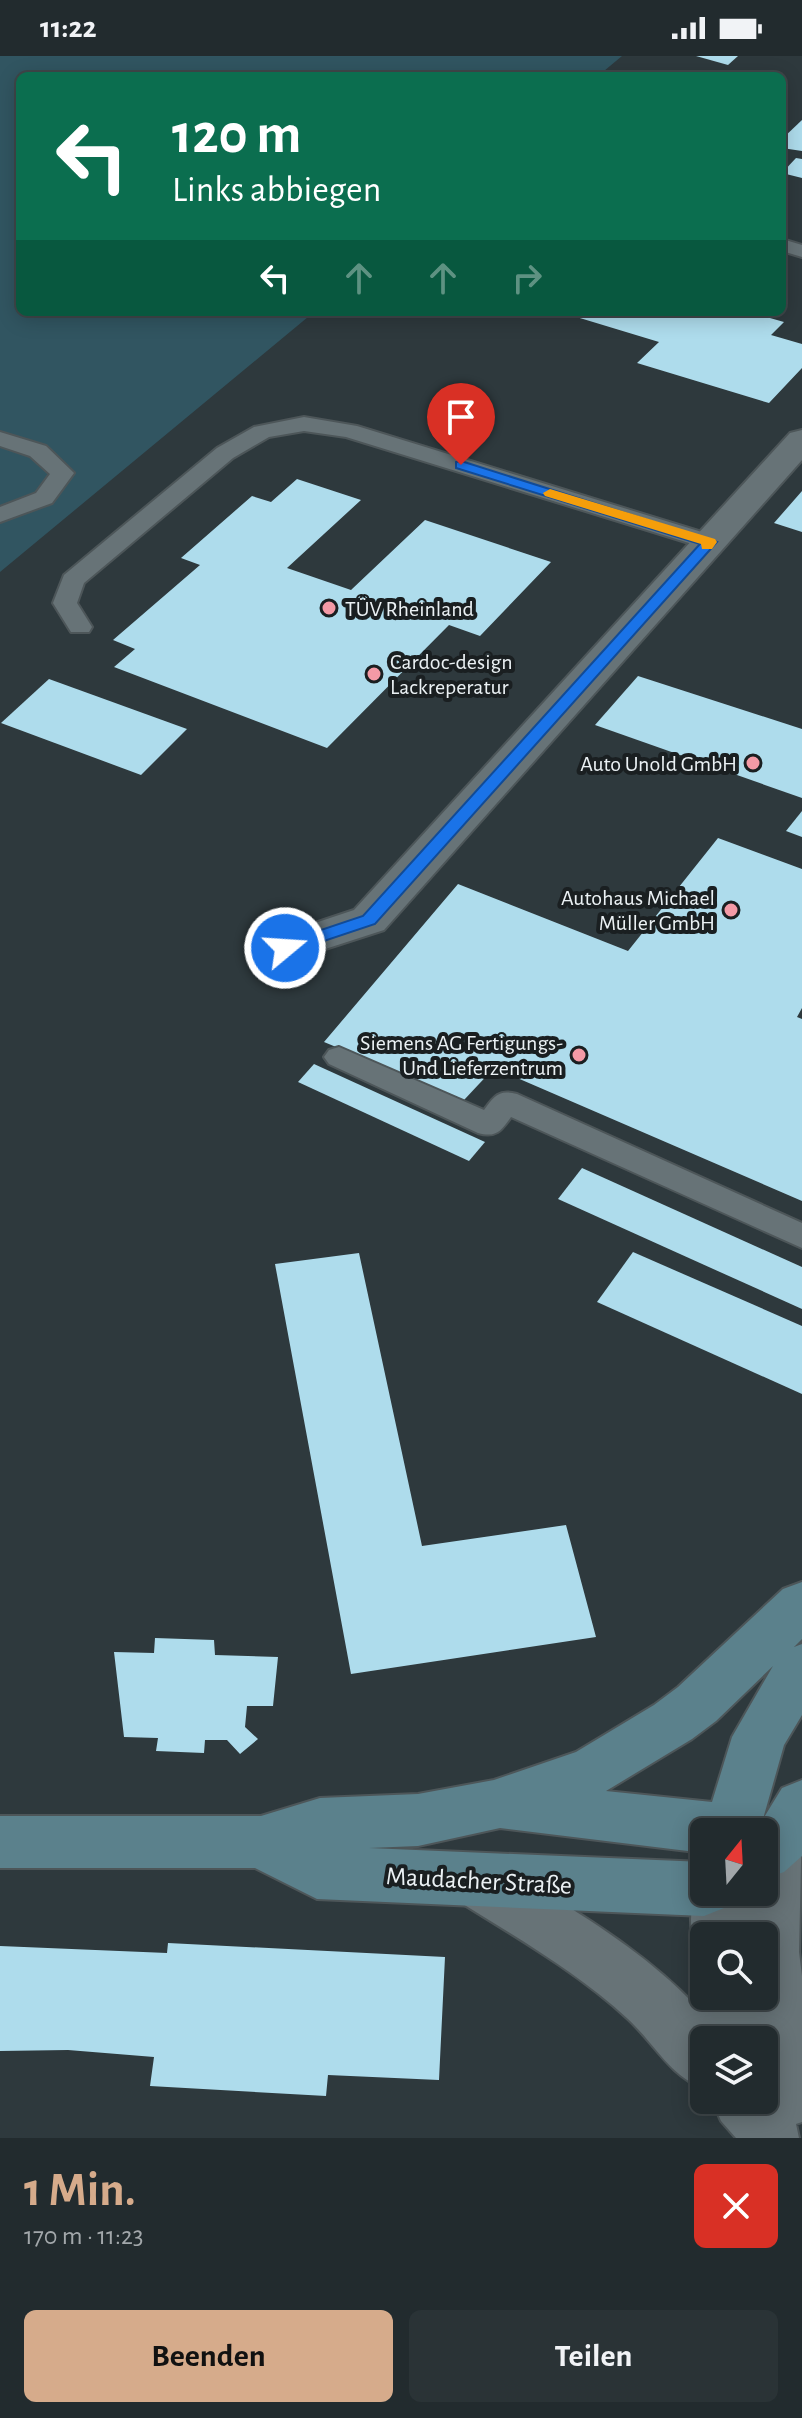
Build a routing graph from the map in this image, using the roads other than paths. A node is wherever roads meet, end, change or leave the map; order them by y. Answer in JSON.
{"nodes":[{"id":1,"x":0,"y":439,"type":"edge"},
{"id":2,"x":800,"y":445,"type":"edge"},
{"id":3,"x":0,"y":515,"type":"edge"},
{"id":4,"x":710,"y":542,"type":"junction"},
{"id":5,"x":80,"y":627,"type":"dead end"},
{"id":6,"x":285,"y":948,"type":"dead end"},
{"id":7,"x":339,"y":1057,"type":"dead end"},
{"id":8,"x":802,"y":1236,"type":"edge"},
{"id":9,"x":802,"y":1605,"type":"edge"},
{"id":10,"x":802,"y":1667,"type":"edge"},
{"id":11,"x":494,"y":1805,"type":"junction"},
{"id":12,"x":764,"y":1818,"type":"edge"},
{"id":13,"x":690,"y":1840,"type":"edge"},
{"id":14,"x":0,"y":1842,"type":"edge"},
{"id":15,"x":261,"y":1842,"type":"junction"},
{"id":16,"x":475,"y":1880,"type":"junction"},
{"id":17,"x":690,"y":1888,"type":"edge"},
{"id":18,"x":768,"y":1906,"type":"edge"},
{"id":19,"x":771,"y":2026,"type":"edge"},
{"id":20,"x":690,"y":2044,"type":"edge"}],
"edges":[{"from":1,"to":3,"type":"lane"},
{"from":2,"to":4,"type":"street"},
{"from":4,"to":5,"type":"lane"},
{"from":4,"to":6,"type":"street"},
{"from":7,"to":8,"type":"lane"},
{"from":9,"to":11,"type":"main road","name":"Maudacher Straße"},
{"from":10,"to":12,"type":"main road"},
{"from":11,"to":13,"type":"main road","name":"Maudacher Straße"},
{"from":11,"to":15,"type":"main road","name":"Maudacher Straße"},
{"from":14,"to":15,"type":"main road","name":"Maudacher Straße"},
{"from":15,"to":16,"type":"main road","name":"Maudacher Straße"},
{"from":16,"to":17,"type":"main road","name":"Maudacher Straße"},
{"from":16,"to":20,"type":"street"},
{"from":18,"to":19,"type":"street"}]}
